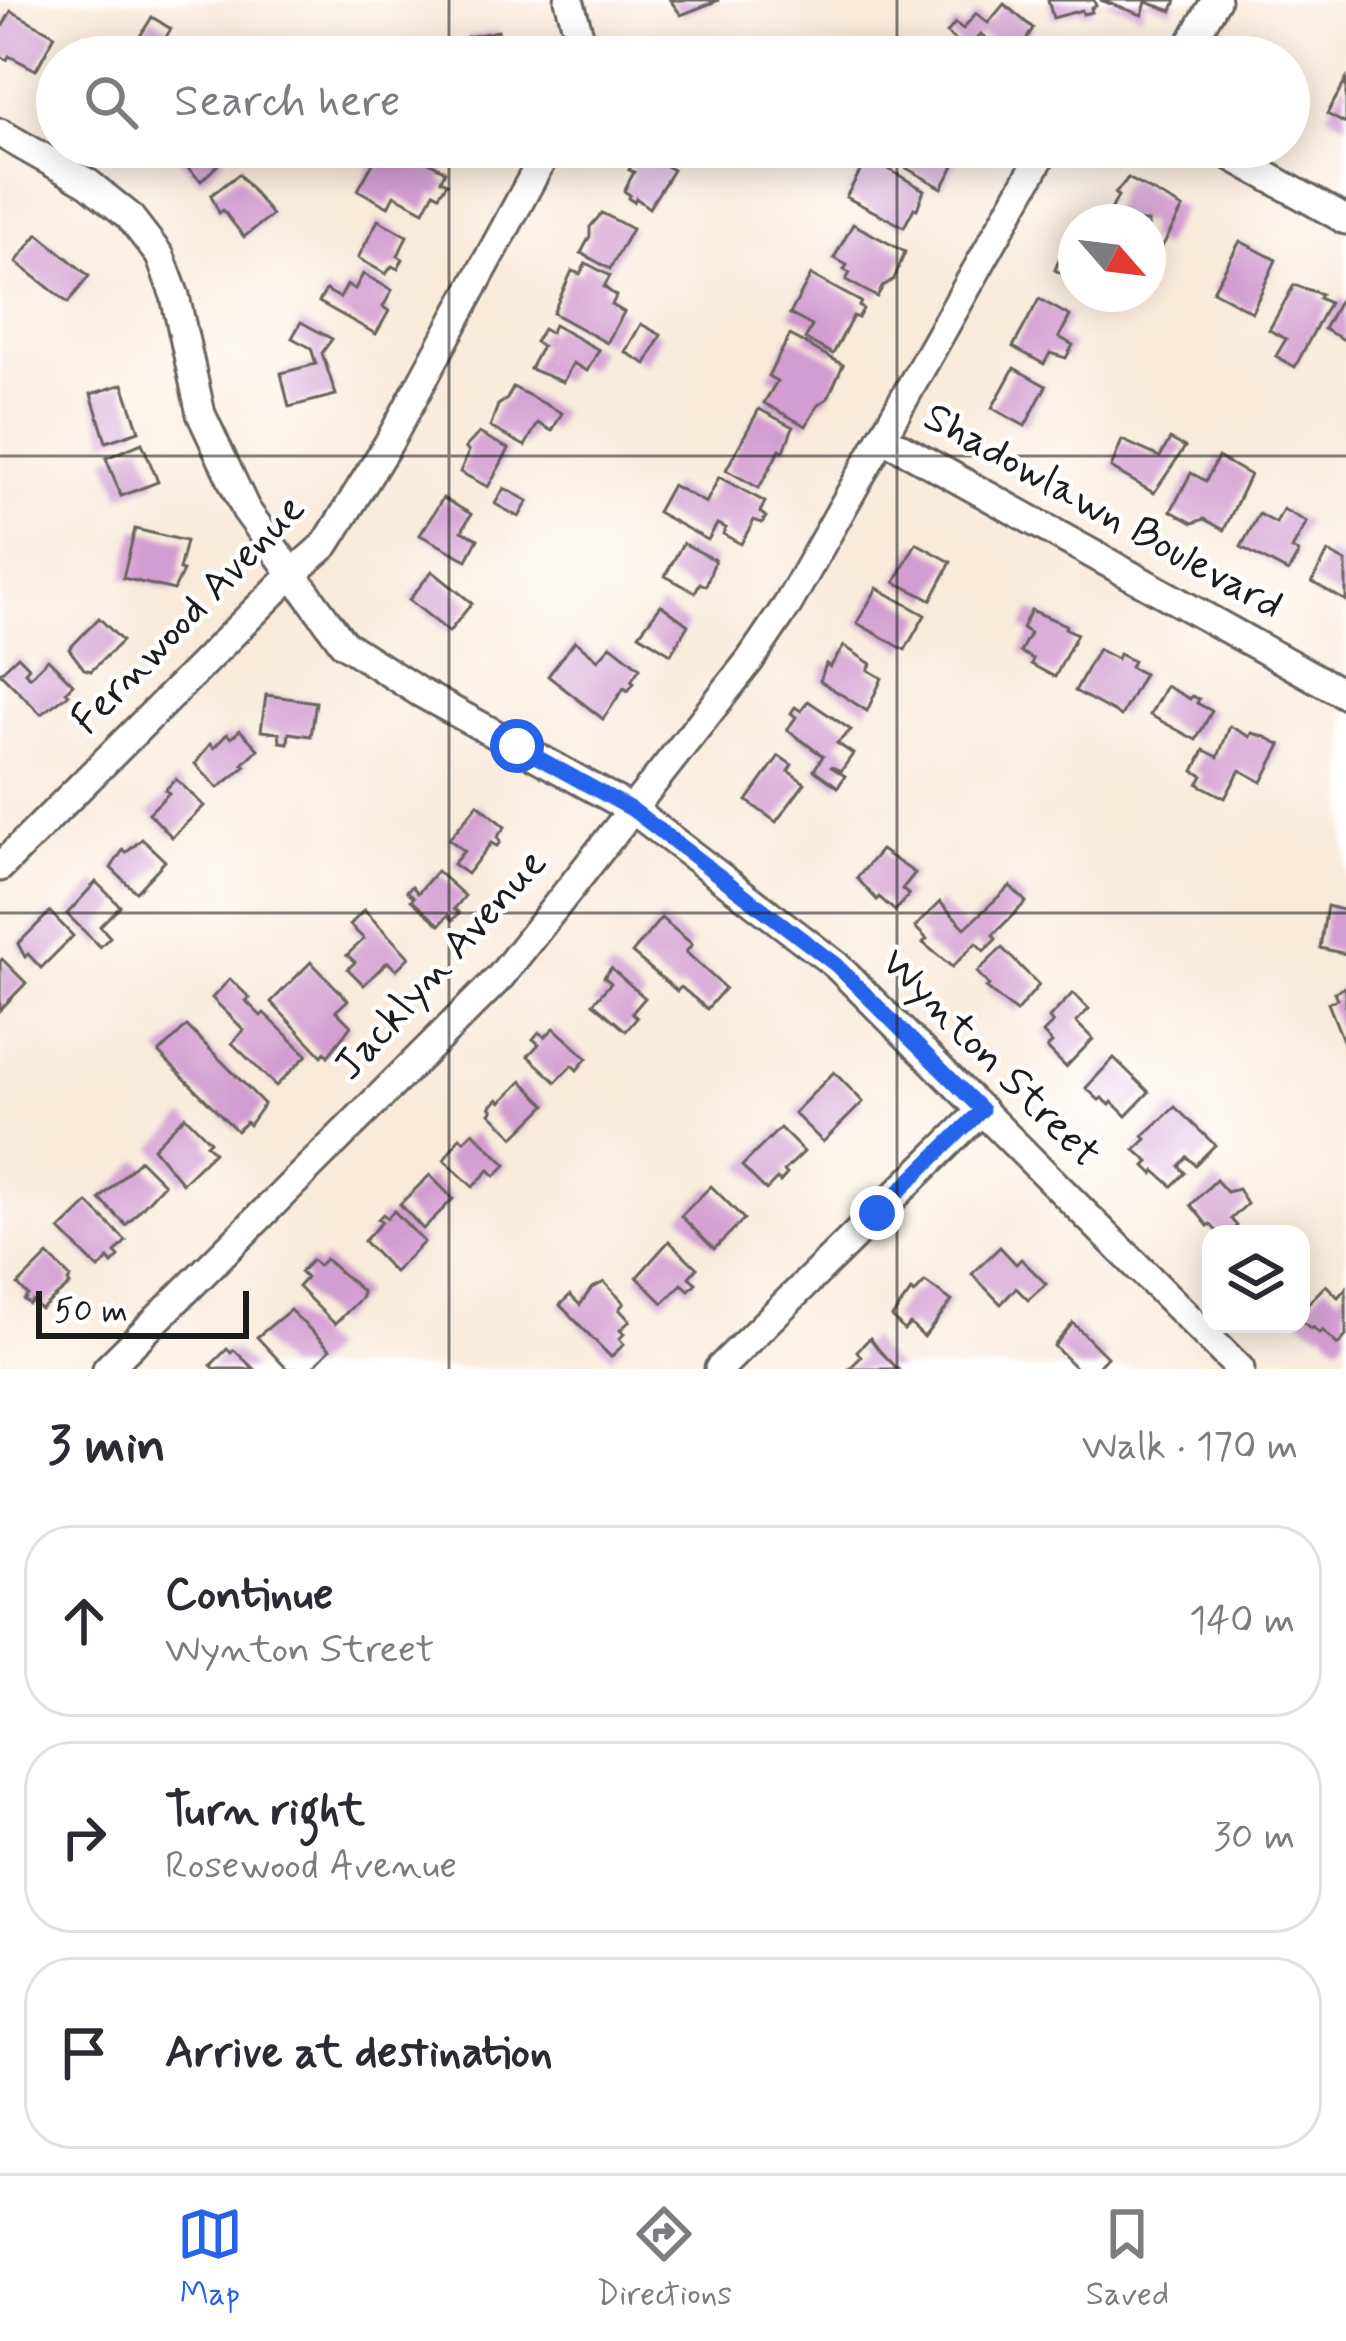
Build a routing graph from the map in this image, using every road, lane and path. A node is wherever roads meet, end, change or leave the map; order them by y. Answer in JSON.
{"nodes":[{"id":1,"x":569,"y":0,"type":"edge"},
{"id":2,"x":1216,"y":0,"type":"edge"},
{"id":3,"x":578,"y":36,"type":"edge"},
{"id":4,"x":1196,"y":36,"type":"edge"},
{"id":5,"x":0,"y":133,"type":"edge"},
{"id":6,"x":36,"y":153,"type":"edge"},
{"id":7,"x":62,"y":168,"type":"edge"},
{"id":8,"x":538,"y":168,"type":"edge"},
{"id":9,"x":1034,"y":168,"type":"edge"},
{"id":10,"x":1253,"y":168,"type":"edge"},
{"id":11,"x":1346,"y":220,"type":"edge"},
{"id":12,"x":882,"y":437,"type":"junction"},
{"id":13,"x":293,"y":572,"type":"junction"},
{"id":14,"x":1346,"y":695,"type":"edge"},
{"id":15,"x":633,"y":810,"type":"junction"},
{"id":16,"x":0,"y":867,"type":"edge"},
{"id":17,"x":982,"y":1110,"type":"junction"},
{"id":18,"x":107,"y":1369,"type":"edge"},
{"id":19,"x":719,"y":1369,"type":"edge"},
{"id":20,"x":1240,"y":1369,"type":"edge"}],
"edges":[{"from":1,"to":3,"type":"street"},
{"from":2,"to":4,"type":"street"},
{"from":5,"to":6,"type":"street","name":"Wynton Street"},
{"from":7,"to":13,"type":"street","name":"Wynton Street"},
{"from":8,"to":13,"type":"street","name":"Fernwood Avenue"},
{"from":9,"to":12,"type":"street","name":"Jacklyn Avenue"},
{"from":10,"to":11,"type":"street"},
{"from":12,"to":14,"type":"street","name":"Shadowlawn Boulevard"},
{"from":12,"to":15,"type":"street","name":"Jacklyn Avenue"},
{"from":13,"to":15,"type":"street","name":"Wynton Street"},
{"from":13,"to":16,"type":"street","name":"Fernwood Avenue"},
{"from":15,"to":17,"type":"street","name":"Wynton Street"},
{"from":15,"to":18,"type":"street","name":"Jacklyn Avenue"},
{"from":17,"to":19,"type":"street"},
{"from":17,"to":20,"type":"street","name":"Wynton Street"}]}
